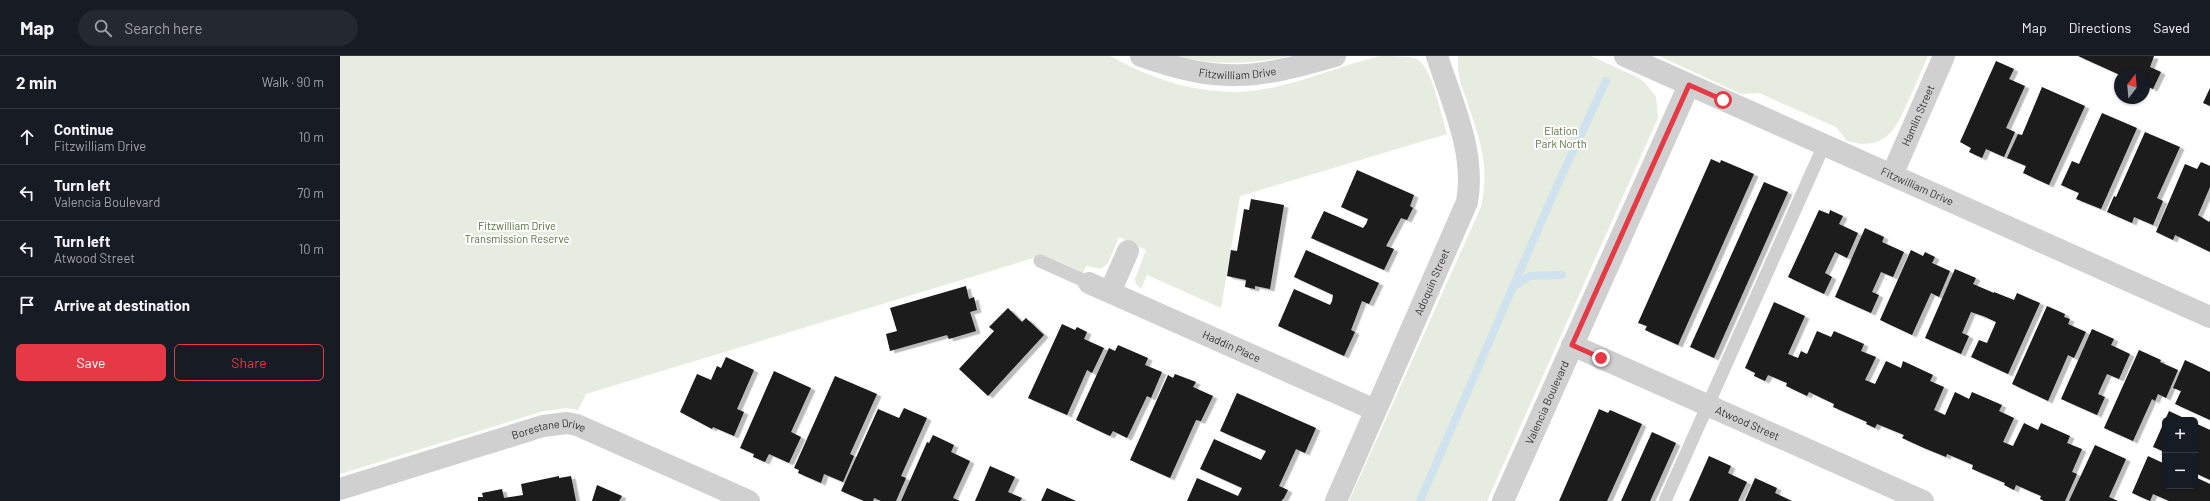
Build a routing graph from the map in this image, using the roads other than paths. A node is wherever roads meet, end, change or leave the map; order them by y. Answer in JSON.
{"nodes":[{"id":1,"x":1141,"y":56,"type":"edge"},
{"id":2,"x":1334,"y":56,"type":"edge"},
{"id":3,"x":1438,"y":56,"type":"edge"},
{"id":4,"x":1625,"y":56,"type":"edge"},
{"id":5,"x":1944,"y":56,"type":"edge"},
{"id":6,"x":1689,"y":85,"type":"junction"},
{"id":7,"x":1824,"y":144,"type":"junction"},
{"id":8,"x":1892,"y":175,"type":"junction"},
{"id":9,"x":1128,"y":251,"type":"dead end"},
{"id":10,"x":1040,"y":261,"type":"dead end"},
{"id":11,"x":1089,"y":283,"type":"joint"},
{"id":12,"x":1110,"y":292,"type":"junction"},
{"id":13,"x":2210,"y":317,"type":"edge"},
{"id":14,"x":1572,"y":345,"type":"junction"},
{"id":15,"x":1707,"y":405,"type":"junction"},
{"id":16,"x":1375,"y":410,"type":"junction"},
{"id":17,"x":340,"y":489,"type":"edge"},
{"id":18,"x":749,"y":501,"type":"edge"},
{"id":19,"x":1336,"y":501,"type":"edge"},
{"id":20,"x":1503,"y":501,"type":"edge"},
{"id":21,"x":1665,"y":501,"type":"edge"},
{"id":22,"x":1923,"y":501,"type":"edge"}],
"edges":[{"from":1,"to":2,"type":"street","name":"Fitzwilliam Drive"},
{"from":3,"to":16,"type":"street","name":"Adoquin Street"},
{"from":4,"to":6,"type":"street","name":"Fitzwilliam Drive"},
{"from":5,"to":8,"type":"street","name":"Hamlin Street"},
{"from":6,"to":7,"type":"street","name":"Fitzwilliam Drive"},
{"from":6,"to":14,"type":"street","name":"Valencia Boulevard"},
{"from":7,"to":8,"type":"street","name":"Fitzwilliam Drive"},
{"from":7,"to":15,"type":"lane"},
{"from":8,"to":13,"type":"street","name":"Fitzwilliam Drive"},
{"from":9,"to":12,"type":"street"},
{"from":10,"to":11,"type":"lane"},
{"from":11,"to":12,"type":"street","name":"Haddin Place"},
{"from":12,"to":16,"type":"street","name":"Haddin Place"},
{"from":14,"to":15,"type":"street","name":"Atwood Street"},
{"from":14,"to":20,"type":"street","name":"Valencia Boulevard"},
{"from":15,"to":21,"type":"lane"},
{"from":15,"to":22,"type":"street","name":"Atwood Street"},
{"from":16,"to":19,"type":"street","name":"Adoquin Street"},
{"from":17,"to":18,"type":"street","name":"Borestane Drive"}]}
